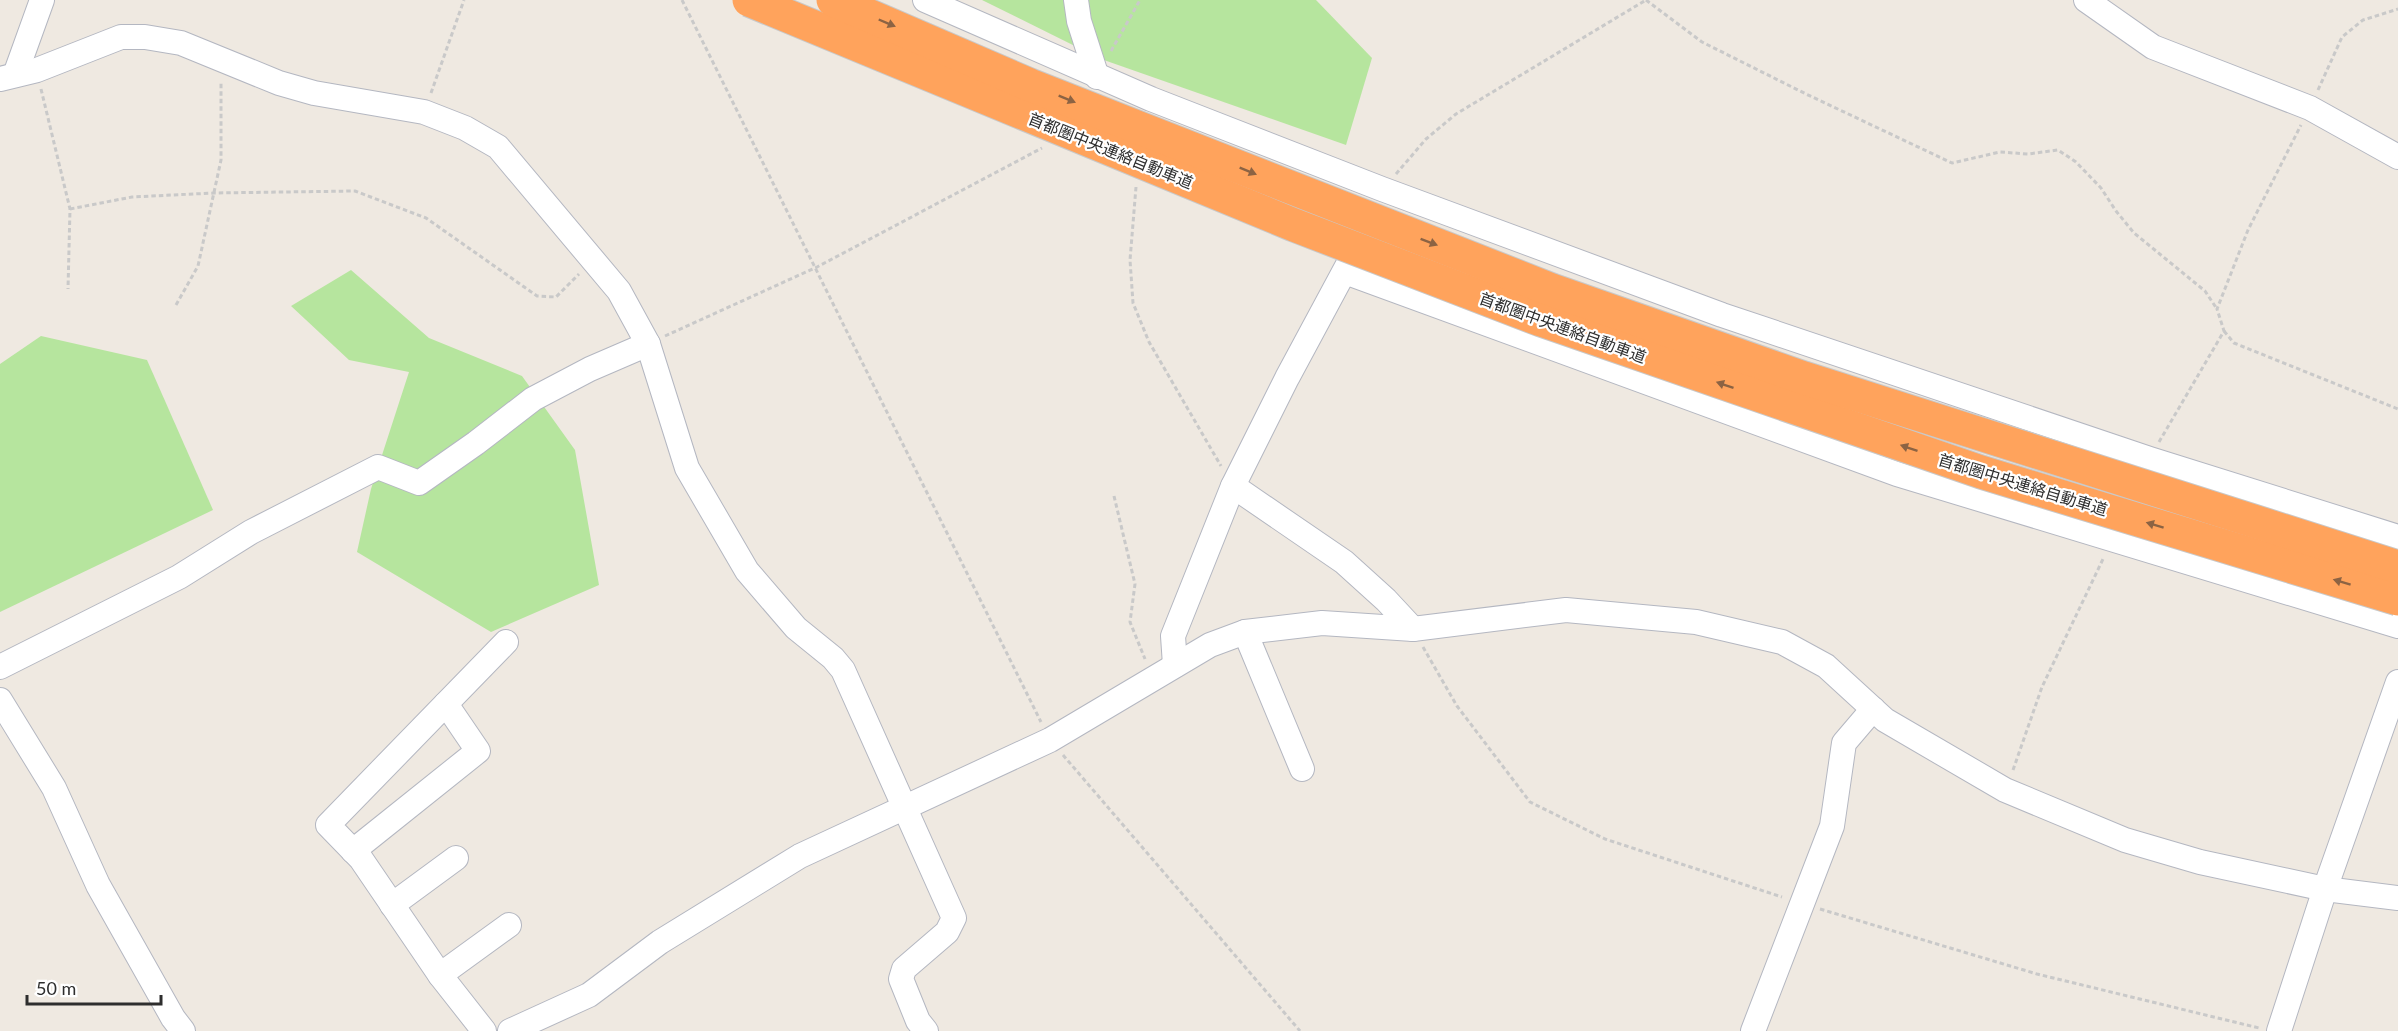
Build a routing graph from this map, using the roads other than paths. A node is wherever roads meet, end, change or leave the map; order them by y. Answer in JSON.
{"nodes":[{"id":1,"x":42,"y":0,"type":"edge"},
{"id":2,"x":749,"y":0,"type":"edge"},
{"id":3,"x":833,"y":0,"type":"edge"},
{"id":4,"x":925,"y":0,"type":"edge"},
{"id":5,"x":1076,"y":0,"type":"edge"},
{"id":6,"x":2086,"y":0,"type":"edge"},
{"id":7,"x":17,"y":75,"type":"edge"},
{"id":8,"x":1097,"y":77,"type":"junction"},
{"id":9,"x":2398,"y":157,"type":"edge"},
{"id":10,"x":1382,"y":189,"type":"junction"},
{"id":11,"x":1345,"y":272,"type":"junction"},
{"id":12,"x":648,"y":344,"type":"junction"},
{"id":13,"x":1233,"y":486,"type":"junction"},
{"id":14,"x":2398,"y":537,"type":"edge"},
{"id":15,"x":2398,"y":567,"type":"edge"},
{"id":16,"x":2398,"y":599,"type":"edge"},
{"id":17,"x":2398,"y":627,"type":"edge"},
{"id":18,"x":1413,"y":629,"type":"junction"},
{"id":19,"x":1245,"y":632,"type":"junction"},
{"id":20,"x":506,"y":642,"type":"dead end"},
{"id":21,"x":1175,"y":665,"type":"junction"},
{"id":22,"x":0,"y":667,"type":"edge"},
{"id":23,"x":2398,"y":682,"type":"edge"},
{"id":24,"x":0,"y":700,"type":"edge"},
{"id":25,"x":446,"y":704,"type":"junction"},
{"id":26,"x":1873,"y":709,"type":"junction"},
{"id":27,"x":1302,"y":769,"type":"dead end"},
{"id":28,"x":906,"y":808,"type":"junction"},
{"id":29,"x":353,"y":851,"type":"junction"},
{"id":30,"x":456,"y":858,"type":"dead end"},
{"id":31,"x":2325,"y":889,"type":"junction"},
{"id":32,"x":2398,"y":898,"type":"edge"},
{"id":33,"x":392,"y":905,"type":"junction"},
{"id":34,"x":508,"y":925,"type":"dead end"},
{"id":35,"x":440,"y":975,"type":"junction"},
{"id":36,"x":183,"y":1031,"type":"edge"},
{"id":37,"x":484,"y":1031,"type":"edge"},
{"id":38,"x":510,"y":1031,"type":"edge"},
{"id":39,"x":926,"y":1031,"type":"edge"},
{"id":40,"x":1753,"y":1031,"type":"edge"},
{"id":41,"x":2279,"y":1031,"type":"edge"}],
"edges":[{"from":1,"to":7,"type":"street"},
{"from":16,"to":2,"type":"highway","name":"首都圏中央連絡自動車道","one_way":true,"bridge":true},
{"from":3,"to":15,"type":"highway","name":"首都圏中央連絡自動車道","one_way":true,"bridge":true},
{"from":4,"to":8,"type":"street"},
{"from":5,"to":8,"type":"street"},
{"from":6,"to":9,"type":"street"},
{"from":7,"to":12,"type":"street"},
{"from":8,"to":10,"type":"street"},
{"from":10,"to":11,"type":"street"},
{"from":10,"to":14,"type":"street"},
{"from":11,"to":13,"type":"street"},
{"from":11,"to":17,"type":"street"},
{"from":12,"to":22,"type":"street"},
{"from":12,"to":28,"type":"street"},
{"from":13,"to":18,"type":"street"},
{"from":13,"to":21,"type":"street"},
{"from":18,"to":19,"type":"street"},
{"from":18,"to":26,"type":"street"},
{"from":19,"to":21,"type":"street"},
{"from":19,"to":27,"type":"street"},
{"from":20,"to":25,"type":"street"},
{"from":21,"to":28,"type":"street"},
{"from":23,"to":31,"type":"street"},
{"from":24,"to":36,"type":"street"},
{"from":25,"to":29,"type":"street"},
{"from":25,"to":29,"type":"street"},
{"from":26,"to":31,"type":"street"},
{"from":26,"to":40,"type":"street"},
{"from":28,"to":38,"type":"street"},
{"from":28,"to":39,"type":"street"},
{"from":29,"to":33,"type":"street"},
{"from":30,"to":33,"type":"street"},
{"from":31,"to":32,"type":"street"},
{"from":31,"to":41,"type":"street"},
{"from":33,"to":35,"type":"street"},
{"from":34,"to":35,"type":"street"},
{"from":35,"to":37,"type":"street"}]}
